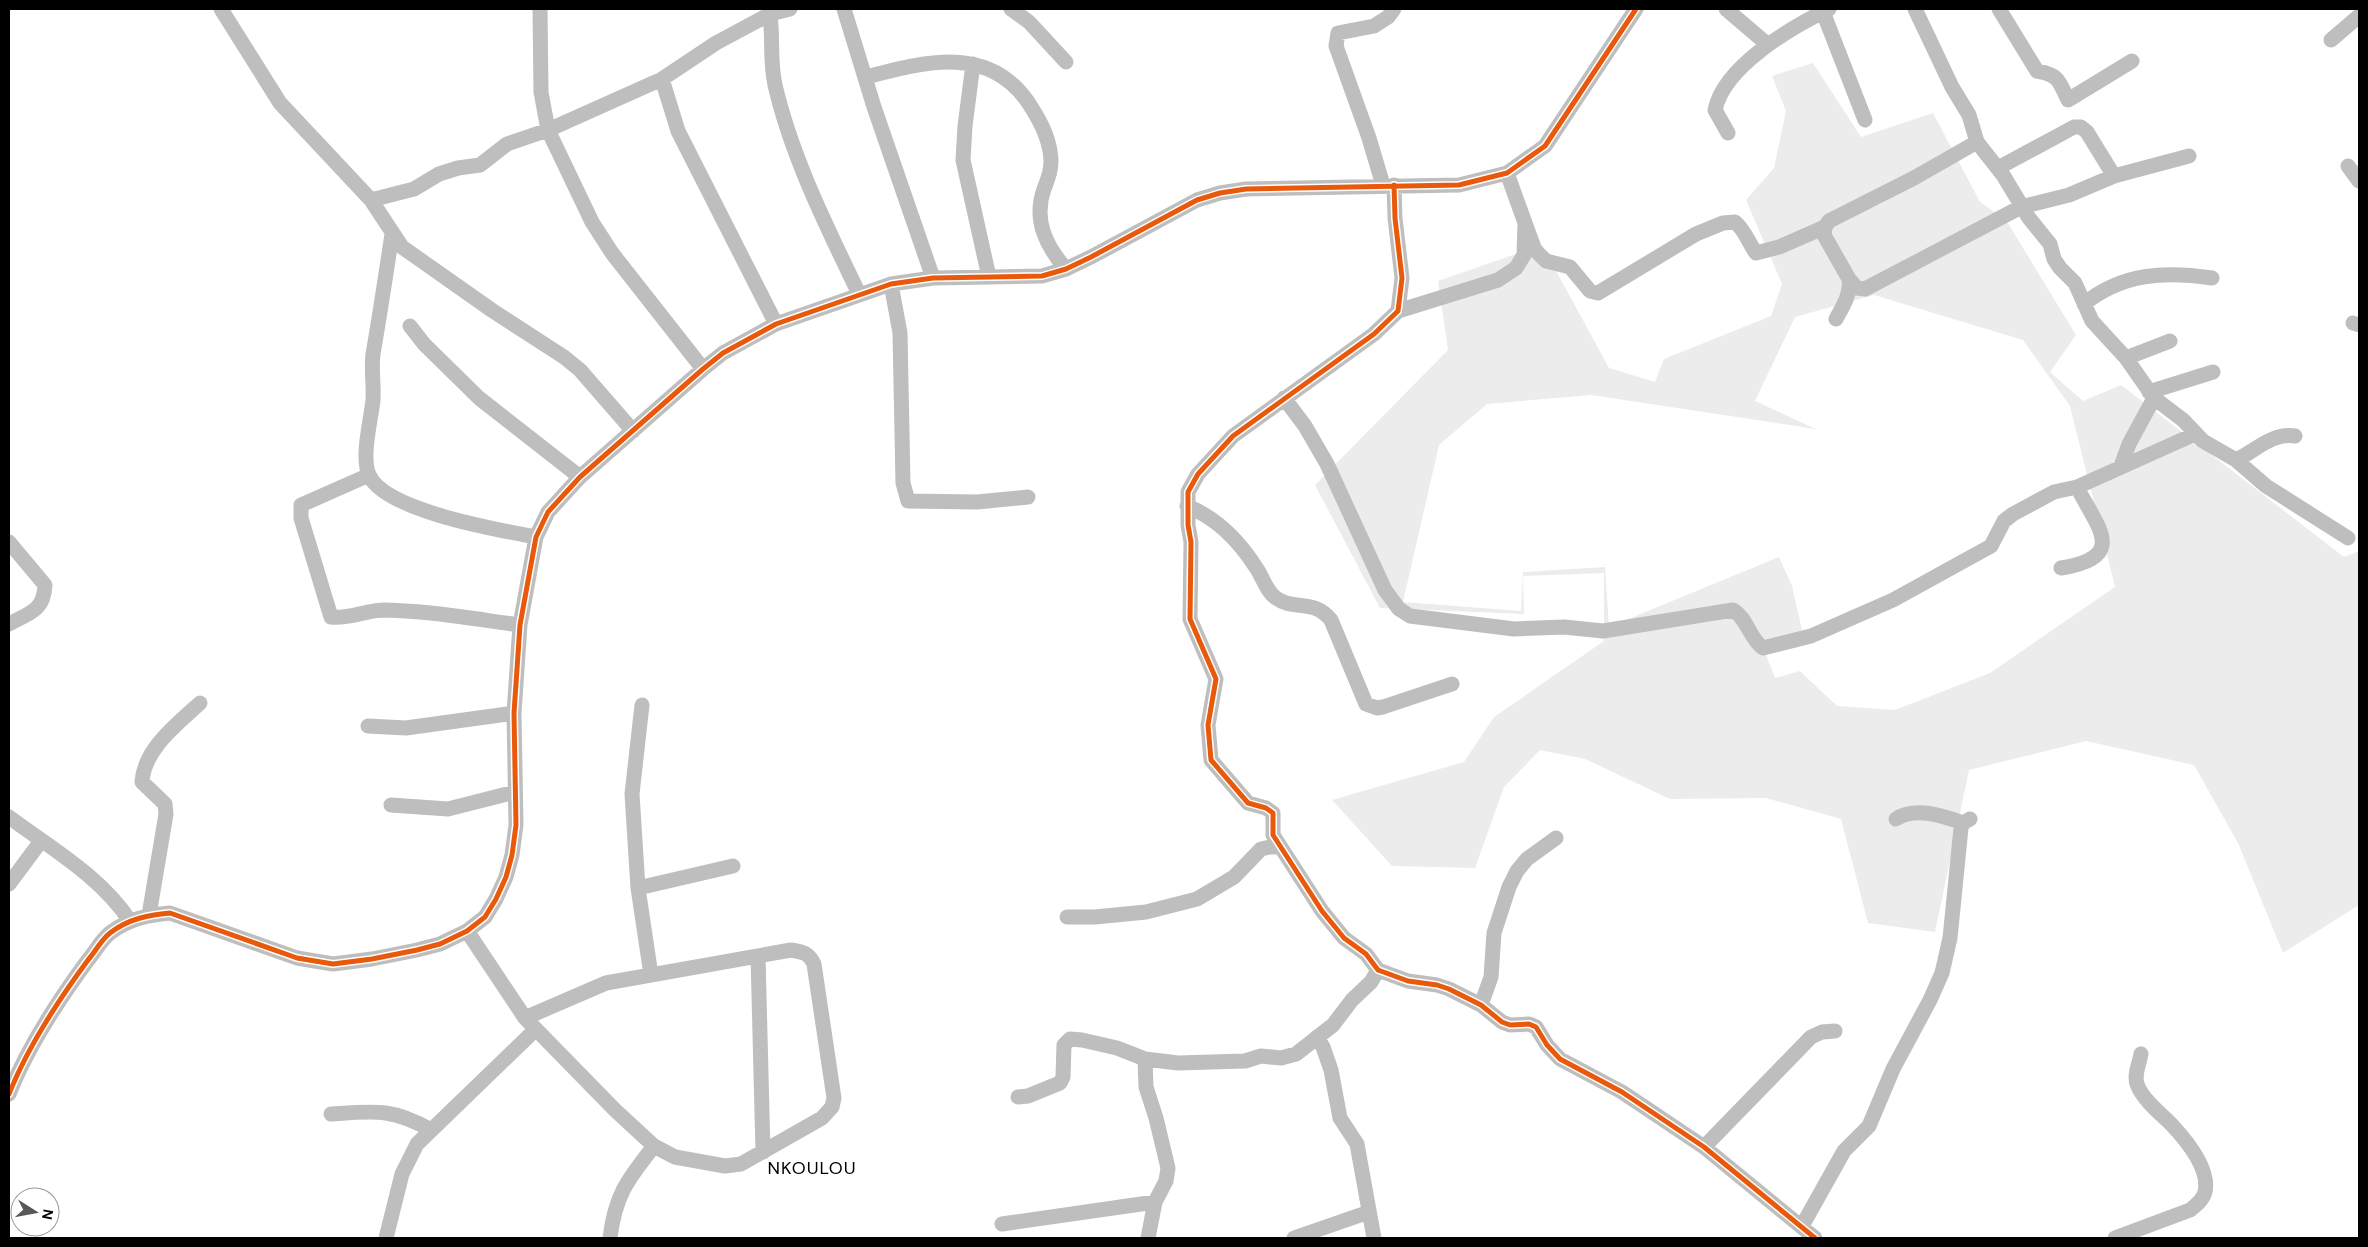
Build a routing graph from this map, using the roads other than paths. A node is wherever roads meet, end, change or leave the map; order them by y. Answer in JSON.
{"nodes":[{"id":1,"x":221,"y":9,"type":"edge"},
{"id":2,"x":540,"y":9,"type":"edge"},
{"id":3,"x":790,"y":9,"type":"edge"},
{"id":4,"x":844,"y":9,"type":"edge"},
{"id":5,"x":1011,"y":9,"type":"edge"},
{"id":6,"x":1394,"y":9,"type":"edge"},
{"id":7,"x":1636,"y":9,"type":"edge"},
{"id":8,"x":1726,"y":9,"type":"edge"},
{"id":9,"x":1915,"y":9,"type":"edge"},
{"id":10,"x":1999,"y":9,"type":"edge"},
{"id":11,"x":1826,"y":10,"type":"edge"},
{"id":12,"x":770,"y":11,"type":"edge"},
{"id":13,"x":2359,"y":16,"type":"edge"},
{"id":14,"x":2331,"y":40,"type":"dead end"},
{"id":15,"x":1767,"y":44,"type":"junction"},
{"id":16,"x":2132,"y":61,"type":"dead end"},
{"id":17,"x":1066,"y":62,"type":"dead end"},
{"id":18,"x":973,"y":64,"type":"junction"},
{"id":19,"x":866,"y":77,"type":"junction"},
{"id":20,"x":662,"y":78,"type":"junction"},
{"id":21,"x":1865,"y":120,"type":"dead end"},
{"id":22,"x":548,"y":130,"type":"junction"},
{"id":23,"x":1728,"y":133,"type":"dead end"},
{"id":24,"x":1977,"y":142,"type":"junction"},
{"id":25,"x":2189,"y":156,"type":"dead end"},
{"id":26,"x":2348,"y":166,"type":"dead end"},
{"id":27,"x":1998,"y":168,"type":"junction"},
{"id":28,"x":1507,"y":173,"type":"junction"},
{"id":29,"x":2114,"y":176,"type":"junction"},
{"id":30,"x":2359,"y":181,"type":"edge"},
{"id":31,"x":1388,"y":185,"type":"junction"},
{"id":32,"x":372,"y":200,"type":"junction"},
{"id":33,"x":2021,"y":207,"type":"junction"},
{"id":34,"x":1524,"y":223,"type":"junction"},
{"id":35,"x":1825,"y":227,"type":"junction"},
{"id":36,"x":392,"y":234,"type":"junction"},
{"id":37,"x":1066,"y":269,"type":"junction"},
{"id":38,"x":989,"y":277,"type":"junction"},
{"id":39,"x":933,"y":278,"type":"junction"},
{"id":40,"x":2212,"y":278,"type":"dead end"},
{"id":41,"x":1849,"y":279,"type":"junction"},
{"id":42,"x":891,"y":284,"type":"junction"},
{"id":43,"x":859,"y":294,"type":"junction"},
{"id":44,"x":2084,"y":304,"type":"junction"},
{"id":45,"x":1398,"y":311,"type":"junction"},
{"id":46,"x":1836,"y":319,"type":"dead end"},
{"id":47,"x":776,"y":324,"type":"junction"},
{"id":48,"x":410,"y":326,"type":"dead end"},
{"id":49,"x":2170,"y":341,"type":"dead end"},
{"id":50,"x":2126,"y":358,"type":"junction"},
{"id":51,"x":703,"y":369,"type":"junction"},
{"id":52,"x":2214,"y":372,"type":"dead end"},
{"id":53,"x":2152,"y":395,"type":"junction"},
{"id":54,"x":1284,"y":398,"type":"junction"},
{"id":55,"x":633,"y":431,"type":"junction"},
{"id":56,"x":2195,"y":434,"type":"junction"},
{"id":57,"x":2295,"y":436,"type":"dead end"},
{"id":58,"x":2236,"y":460,"type":"junction"},
{"id":59,"x":2120,"y":466,"type":"junction"},
{"id":60,"x":369,"y":475,"type":"junction"},
{"id":61,"x":580,"y":477,"type":"junction"},
{"id":62,"x":2077,"y":487,"type":"junction"},
{"id":63,"x":1028,"y":497,"type":"dead end"},
{"id":64,"x":1187,"y":506,"type":"junction"},
{"id":65,"x":536,"y":537,"type":"junction"},
{"id":66,"x":2348,"y":538,"type":"dead end"},
{"id":67,"x":9,"y":542,"type":"edge"},
{"id":68,"x":2061,"y":568,"type":"dead end"},
{"id":69,"x":9,"y":624,"type":"edge"},
{"id":70,"x":520,"y":625,"type":"junction"},
{"id":71,"x":1452,"y":684,"type":"dead end"},
{"id":72,"x":200,"y":703,"type":"dead end"},
{"id":73,"x":642,"y":706,"type":"dead end"},
{"id":74,"x":514,"y":713,"type":"junction"},
{"id":75,"x":368,"y":726,"type":"dead end"},
{"id":76,"x":515,"y":792,"type":"junction"},
{"id":77,"x":391,"y":805,"type":"dead end"},
{"id":78,"x":9,"y":817,"type":"edge"},
{"id":79,"x":1896,"y":819,"type":"dead end"},
{"id":80,"x":1556,"y":838,"type":"dead end"},
{"id":81,"x":41,"y":841,"type":"junction"},
{"id":82,"x":1280,"y":847,"type":"junction"},
{"id":83,"x":733,"y":866,"type":"dead end"},
{"id":84,"x":9,"y":884,"type":"edge"},
{"id":85,"x":638,"y":888,"type":"junction"},
{"id":86,"x":148,"y":914,"type":"junction"},
{"id":87,"x":1067,"y":916,"type":"dead end"},
{"id":88,"x":130,"y":921,"type":"junction"},
{"id":89,"x":467,"y":931,"type":"junction"},
{"id":90,"x":758,"y":956,"type":"junction"},
{"id":91,"x":1378,"y":970,"type":"junction"},
{"id":92,"x":650,"y":976,"type":"junction"},
{"id":93,"x":1481,"y":1005,"type":"junction"},
{"id":94,"x":525,"y":1018,"type":"junction"},
{"id":95,"x":536,"y":1029,"type":"junction"},
{"id":96,"x":1835,"y":1032,"type":"dead end"},
{"id":97,"x":1317,"y":1037,"type":"junction"},
{"id":98,"x":2141,"y":1054,"type":"dead end"},
{"id":99,"x":1144,"y":1059,"type":"junction"},
{"id":100,"x":14,"y":1065,"type":"edge"},
{"id":101,"x":9,"y":1094,"type":"edge"},
{"id":102,"x":1018,"y":1097,"type":"dead end"},
{"id":103,"x":331,"y":1114,"type":"dead end"},
{"id":104,"x":431,"y":1130,"type":"junction"},
{"id":105,"x":654,"y":1146,"type":"junction"},
{"id":106,"x":1704,"y":1147,"type":"junction"},
{"id":107,"x":763,"y":1152,"type":"junction"},
{"id":108,"x":1155,"y":1202,"type":"junction"},
{"id":109,"x":1368,"y":1212,"type":"junction"},
{"id":110,"x":1002,"y":1224,"type":"dead end"},
{"id":111,"x":1802,"y":1226,"type":"junction"},
{"id":112,"x":386,"y":1238,"type":"edge"},
{"id":113,"x":610,"y":1238,"type":"edge"},
{"id":114,"x":1148,"y":1238,"type":"edge"},
{"id":115,"x":1294,"y":1238,"type":"edge"},
{"id":116,"x":1374,"y":1238,"type":"edge"},
{"id":117,"x":1815,"y":1238,"type":"edge"},
{"id":118,"x":2115,"y":1238,"type":"edge"}],
"edges":[{"from":1,"to":32,"type":"street"},
{"from":2,"to":22,"type":"street"},
{"from":3,"to":12,"type":"street"},
{"from":4,"to":19,"type":"street"},
{"from":5,"to":17,"type":"street"},
{"from":6,"to":31,"type":"street"},
{"from":7,"to":28,"type":"street"},
{"from":8,"to":15,"type":"street"},
{"from":9,"to":24,"type":"street"},
{"from":10,"to":16,"type":"street"},
{"from":11,"to":15,"type":"street"},
{"from":11,"to":21,"type":"street"},
{"from":12,"to":20,"type":"street"},
{"from":12,"to":43,"type":"street"},
{"from":13,"to":14,"type":"street"},
{"from":15,"to":23,"type":"street"},
{"from":18,"to":19,"type":"street"},
{"from":18,"to":37,"type":"street"},
{"from":18,"to":38,"type":"street"},
{"from":19,"to":39,"type":"street"},
{"from":20,"to":22,"type":"street"},
{"from":20,"to":47,"type":"street"},
{"from":22,"to":32,"type":"street"},
{"from":22,"to":51,"type":"street"},
{"from":24,"to":27,"type":"street"},
{"from":24,"to":35,"type":"street"},
{"from":25,"to":29,"type":"street"},
{"from":26,"to":30,"type":"street"},
{"from":27,"to":29,"type":"street"},
{"from":27,"to":33,"type":"street"},
{"from":28,"to":31,"type":"street"},
{"from":28,"to":34,"type":"street"},
{"from":29,"to":33,"type":"street"},
{"from":31,"to":37,"type":"street"},
{"from":31,"to":45,"type":"street"},
{"from":32,"to":36,"type":"street"},
{"from":33,"to":41,"type":"street"},
{"from":33,"to":44,"type":"street"},
{"from":34,"to":35,"type":"street"},
{"from":34,"to":45,"type":"street"},
{"from":35,"to":41,"type":"street"},
{"from":36,"to":55,"type":"street"},
{"from":36,"to":60,"type":"street"},
{"from":37,"to":38,"type":"street"},
{"from":38,"to":39,"type":"street"},
{"from":39,"to":42,"type":"street"},
{"from":40,"to":44,"type":"street"},
{"from":41,"to":46,"type":"street"},
{"from":42,"to":43,"type":"street"},
{"from":42,"to":63,"type":"street"},
{"from":43,"to":47,"type":"street"},
{"from":44,"to":50,"type":"street"},
{"from":45,"to":54,"type":"street"},
{"from":47,"to":51,"type":"street"},
{"from":48,"to":61,"type":"street"},
{"from":49,"to":50,"type":"street"},
{"from":50,"to":53,"type":"street"},
{"from":51,"to":55,"type":"street"},
{"from":52,"to":53,"type":"street"},
{"from":53,"to":56,"type":"street"},
{"from":53,"to":59,"type":"street"},
{"from":54,"to":62,"type":"street"},
{"from":54,"to":64,"type":"street"},
{"from":55,"to":61,"type":"street"},
{"from":56,"to":58,"type":"street"},
{"from":56,"to":59,"type":"street"},
{"from":57,"to":58,"type":"street"},
{"from":58,"to":66,"type":"street"},
{"from":59,"to":62,"type":"street"},
{"from":60,"to":65,"type":"street"},
{"from":60,"to":70,"type":"street"},
{"from":61,"to":65,"type":"street"},
{"from":62,"to":68,"type":"street"},
{"from":64,"to":71,"type":"street"},
{"from":64,"to":82,"type":"street"},
{"from":65,"to":70,"type":"street"},
{"from":67,"to":69,"type":"street"},
{"from":70,"to":74,"type":"street"},
{"from":72,"to":86,"type":"street"},
{"from":73,"to":85,"type":"street"},
{"from":74,"to":75,"type":"street"},
{"from":74,"to":76,"type":"street"},
{"from":76,"to":77,"type":"street"},
{"from":76,"to":89,"type":"street"},
{"from":78,"to":81,"type":"street"},
{"from":79,"to":111,"type":"street"},
{"from":80,"to":93,"type":"street"},
{"from":81,"to":84,"type":"street"},
{"from":81,"to":88,"type":"street"},
{"from":82,"to":87,"type":"street"},
{"from":82,"to":91,"type":"street"},
{"from":83,"to":85,"type":"street"},
{"from":85,"to":92,"type":"street"},
{"from":86,"to":88,"type":"street"},
{"from":86,"to":89,"type":"street"},
{"from":88,"to":100,"type":"street"},
{"from":89,"to":94,"type":"street"},
{"from":90,"to":92,"type":"street"},
{"from":90,"to":107,"type":"street"},
{"from":90,"to":107,"type":"street"},
{"from":91,"to":93,"type":"street"},
{"from":91,"to":97,"type":"street"},
{"from":92,"to":94,"type":"street"},
{"from":93,"to":106,"type":"street"},
{"from":94,"to":95,"type":"street"},
{"from":95,"to":104,"type":"street"},
{"from":95,"to":105,"type":"street"},
{"from":96,"to":106,"type":"street"},
{"from":97,"to":99,"type":"street"},
{"from":97,"to":109,"type":"street"},
{"from":98,"to":118,"type":"street"},
{"from":99,"to":102,"type":"street"},
{"from":99,"to":108,"type":"street"},
{"from":100,"to":101,"type":"street"},
{"from":103,"to":104,"type":"street"},
{"from":104,"to":112,"type":"street"},
{"from":105,"to":107,"type":"street"},
{"from":105,"to":113,"type":"street"},
{"from":106,"to":111,"type":"street"},
{"from":108,"to":110,"type":"street"},
{"from":108,"to":114,"type":"street"},
{"from":109,"to":115,"type":"street"},
{"from":109,"to":116,"type":"street"},
{"from":111,"to":117,"type":"street"}]}
